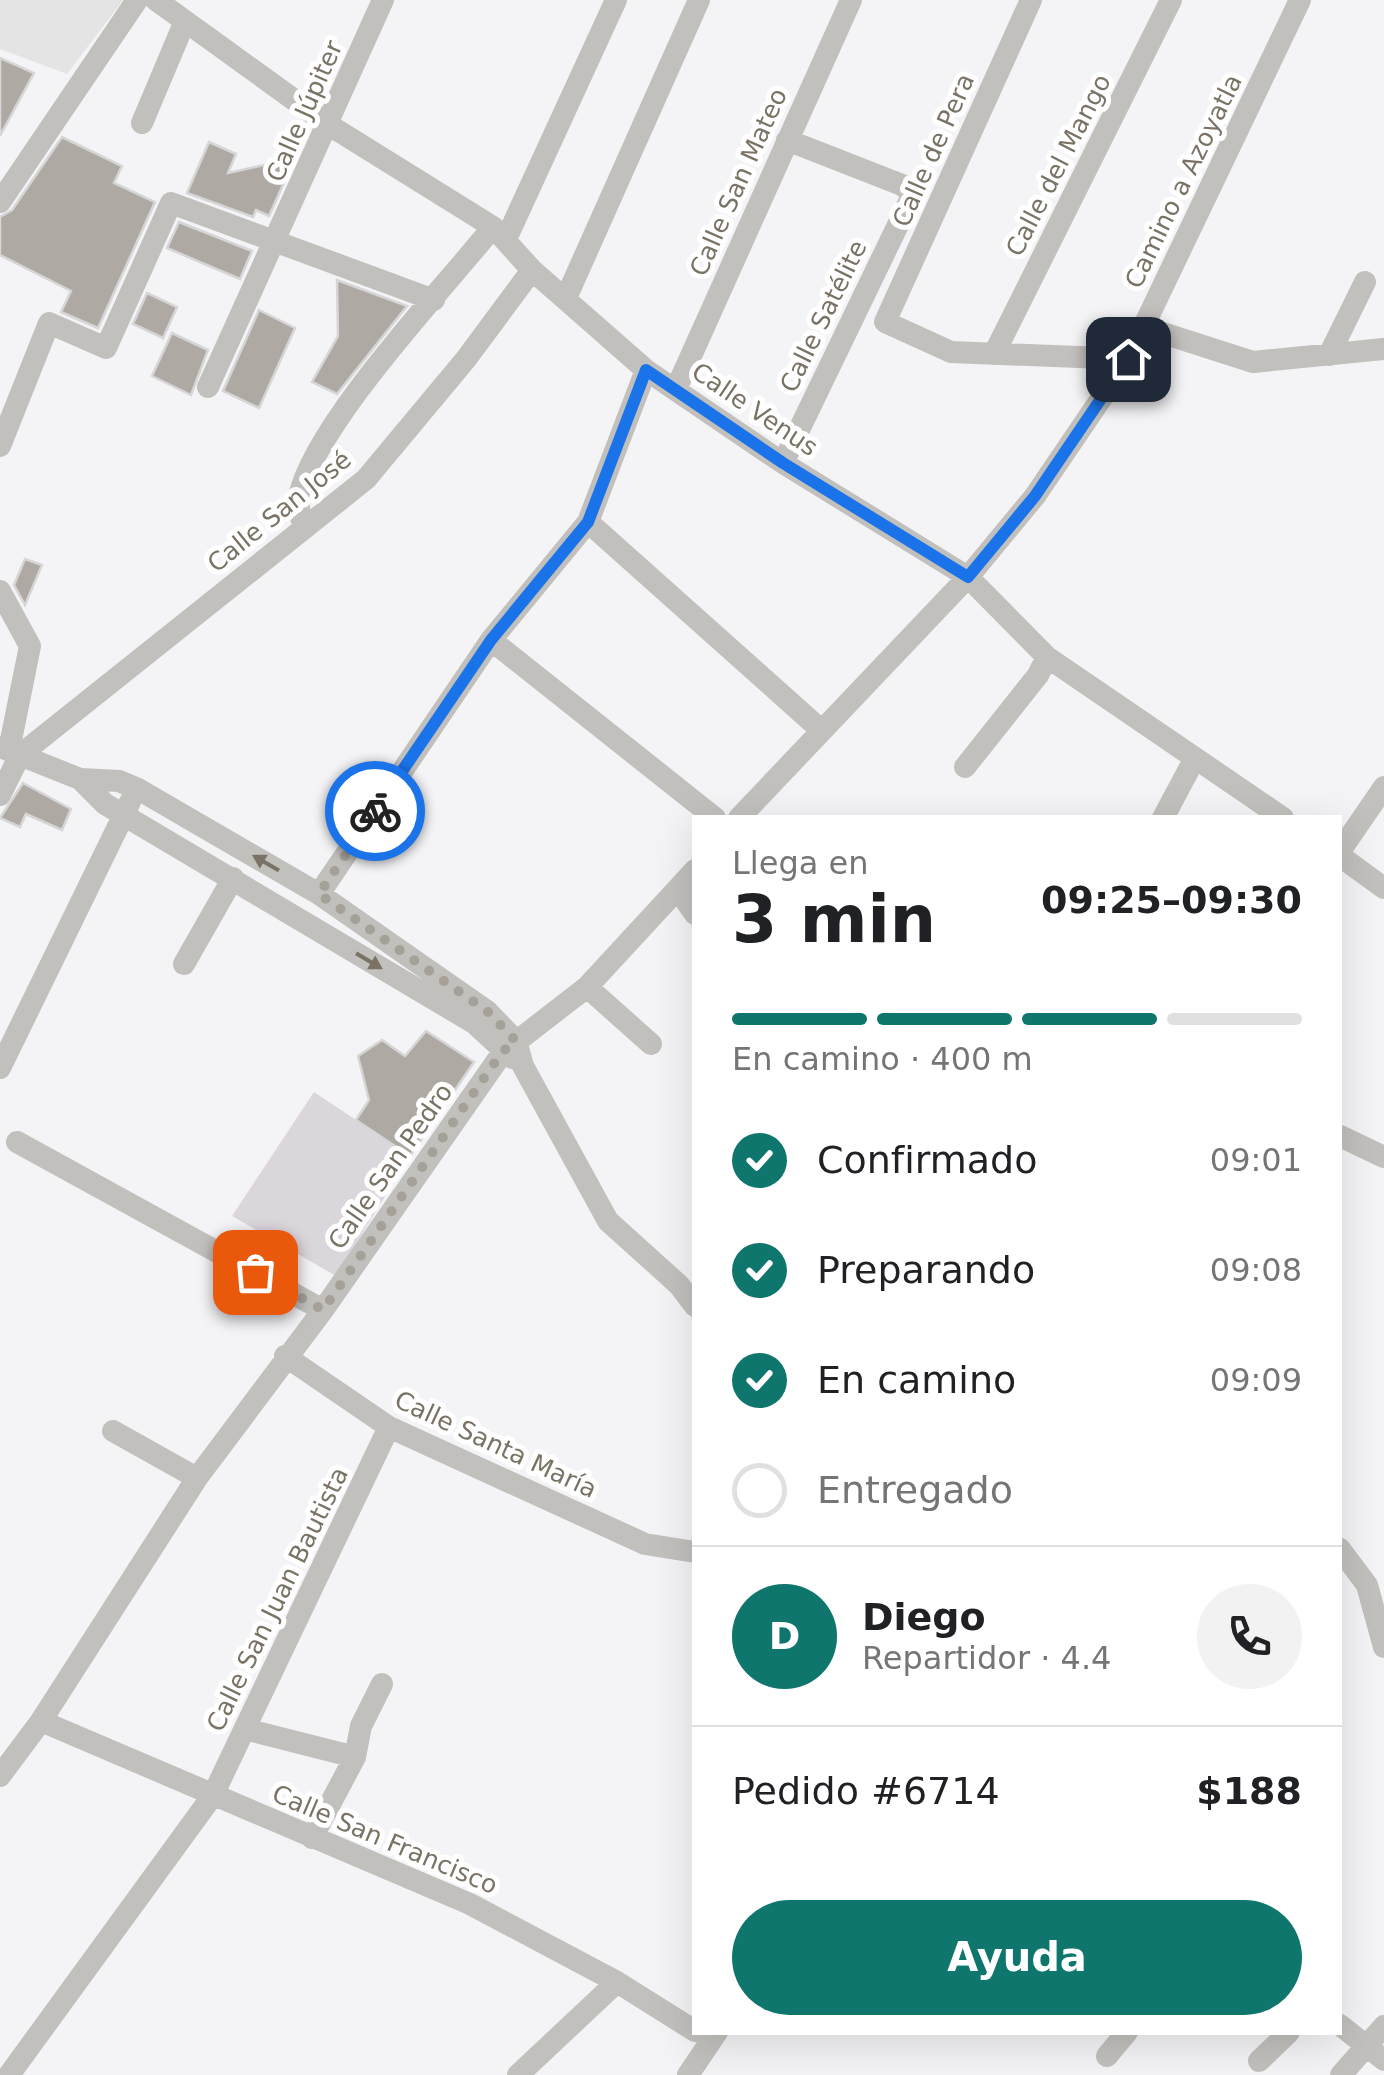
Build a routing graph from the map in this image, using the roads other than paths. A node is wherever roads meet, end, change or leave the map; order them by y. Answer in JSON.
{"nodes":[{"id":1,"x":137,"y":0,"type":"edge"},
{"id":2,"x":156,"y":0,"type":"edge"},
{"id":3,"x":383,"y":0,"type":"edge"},
{"id":4,"x":616,"y":0,"type":"edge"},
{"id":5,"x":699,"y":0,"type":"edge"},
{"id":6,"x":851,"y":0,"type":"edge"},
{"id":7,"x":1031,"y":0,"type":"edge"},
{"id":8,"x":1171,"y":0,"type":"edge"},
{"id":9,"x":1300,"y":0,"type":"edge"},
{"id":10,"x":185,"y":21,"type":"junction"},
{"id":11,"x":142,"y":123,"type":"dead end"},
{"id":12,"x":329,"y":125,"type":"junction"},
{"id":13,"x":787,"y":140,"type":"junction"},
{"id":14,"x":0,"y":202,"type":"edge"},
{"id":15,"x":500,"y":232,"type":"junction"},
{"id":16,"x":274,"y":244,"type":"junction"},
{"id":17,"x":532,"y":270,"type":"junction"},
{"id":18,"x":1365,"y":282,"type":"dead end"},
{"id":19,"x":566,"y":298,"type":"junction"},
{"id":20,"x":434,"y":300,"type":"junction"},
{"id":21,"x":1144,"y":327,"type":"junction"},
{"id":22,"x":1384,"y":348,"type":"edge"},
{"id":23,"x":994,"y":354,"type":"junction"},
{"id":24,"x":1328,"y":355,"type":"junction"},
{"id":25,"x":1128,"y":359,"type":"junction"},
{"id":26,"x":646,"y":370,"type":"junction"},
{"id":27,"x":208,"y":387,"type":"dead end"},
{"id":28,"x":677,"y":388,"type":"junction"},
{"id":29,"x":0,"y":446,"type":"edge"},
{"id":30,"x":783,"y":463,"type":"junction"},
{"id":31,"x":588,"y":522,"type":"junction"},
{"id":32,"x":304,"y":527,"type":"junction"},
{"id":33,"x":968,"y":577,"type":"junction"},
{"id":34,"x":0,"y":590,"type":"edge"},
{"id":35,"x":491,"y":640,"type":"junction"},
{"id":36,"x":1047,"y":657,"type":"junction"},
{"id":37,"x":821,"y":730,"type":"junction"},
{"id":38,"x":10,"y":750,"type":"edge"},
{"id":39,"x":1196,"y":758,"type":"junction"},
{"id":40,"x":965,"y":767,"type":"dead end"},
{"id":41,"x":80,"y":779,"type":"junction"},
{"id":42,"x":1384,"y":787,"type":"edge"},
{"id":43,"x":138,"y":789,"type":"junction"},
{"id":44,"x":0,"y":795,"type":"edge"},
{"id":45,"x":124,"y":813,"type":"junction"},
{"id":46,"x":711,"y":815,"type":"edge"},
{"id":47,"x":745,"y":815,"type":"edge"},
{"id":48,"x":1165,"y":815,"type":"edge"},
{"id":49,"x":1279,"y":815,"type":"edge"},
{"id":50,"x":1342,"y":851,"type":"edge"},
{"id":51,"x":1342,"y":856,"type":"edge"},
{"id":52,"x":692,"y":874,"type":"edge"},
{"id":53,"x":232,"y":878,"type":"junction"},
{"id":54,"x":1384,"y":888,"type":"edge"},
{"id":55,"x":678,"y":890,"type":"junction"},
{"id":56,"x":319,"y":894,"type":"junction"},
{"id":57,"x":692,"y":910,"type":"edge"},
{"id":58,"x":184,"y":964,"type":"dead end"},
{"id":59,"x":587,"y":986,"type":"junction"},
{"id":60,"x":651,"y":1044,"type":"dead end"},
{"id":61,"x":509,"y":1046,"type":"junction"},
{"id":62,"x":0,"y":1068,"type":"edge"},
{"id":63,"x":1342,"y":1137,"type":"edge"},
{"id":64,"x":17,"y":1142,"type":"dead end"},
{"id":65,"x":1384,"y":1157,"type":"edge"},
{"id":66,"x":687,"y":1277,"type":"edge"},
{"id":67,"x":323,"y":1310,"type":"junction"},
{"id":68,"x":285,"y":1356,"type":"junction"},
{"id":69,"x":390,"y":1427,"type":"junction"},
{"id":70,"x":113,"y":1431,"type":"dead end"},
{"id":71,"x":197,"y":1478,"type":"junction"},
{"id":72,"x":1342,"y":1551,"type":"edge"},
{"id":73,"x":692,"y":1552,"type":"edge"},
{"id":74,"x":1384,"y":1647,"type":"edge"},
{"id":75,"x":382,"y":1684,"type":"dead end"},
{"id":76,"x":41,"y":1722,"type":"junction"},
{"id":77,"x":245,"y":1729,"type":"junction"},
{"id":78,"x":355,"y":1757,"type":"junction"},
{"id":79,"x":0,"y":1776,"type":"edge"},
{"id":80,"x":213,"y":1795,"type":"junction"},
{"id":81,"x":312,"y":1838,"type":"junction"},
{"id":82,"x":617,"y":1982,"type":"junction"},
{"id":83,"x":692,"y":2026,"type":"edge"},
{"id":84,"x":1384,"y":2026,"type":"edge"},
{"id":85,"x":1342,"y":2027,"type":"edge"},
{"id":86,"x":706,"y":2035,"type":"edge"},
{"id":87,"x":1124,"y":2035,"type":"edge"},
{"id":88,"x":1286,"y":2035,"type":"edge"},
{"id":89,"x":1375,"y":2054,"type":"edge"},
{"id":90,"x":1107,"y":2056,"type":"dead end"},
{"id":91,"x":1258,"y":2061,"type":"dead end"},
{"id":92,"x":10,"y":2075,"type":"edge"},
{"id":93,"x":518,"y":2075,"type":"edge"},
{"id":94,"x":688,"y":2075,"type":"edge"},
{"id":95,"x":1341,"y":2075,"type":"edge"}],
"edges":[{"from":1,"to":14,"type":"street"},
{"from":2,"to":10,"type":"street","name":"Calle Venus"},
{"from":3,"to":12,"type":"street","name":"Calle Júpiter"},
{"from":4,"to":15,"type":"street"},
{"from":5,"to":19,"type":"street"},
{"from":6,"to":13,"type":"street","name":"Calle San Mateo"},
{"from":7,"to":23,"type":"street","name":"Calle de Pera"},
{"from":8,"to":23,"type":"street","name":"Calle del Mango"},
{"from":9,"to":21,"type":"street","name":"Camino a Azoyatla"},
{"from":10,"to":11,"type":"street"},
{"from":10,"to":12,"type":"street","name":"Calle Venus"},
{"from":12,"to":15,"type":"street","name":"Calle Venus"},
{"from":12,"to":16,"type":"street","name":"Calle Júpiter"},
{"from":13,"to":28,"type":"street","name":"Calle San Mateo"},
{"from":13,"to":30,"type":"street","name":"Calle Satélite"},
{"from":15,"to":17,"type":"street","name":"Calle Venus"},
{"from":15,"to":20,"type":"street"},
{"from":16,"to":20,"type":"street"},
{"from":16,"to":27,"type":"street","name":"Calle Júpiter"},
{"from":16,"to":29,"type":"street"},
{"from":17,"to":19,"type":"street","name":"Calle Venus"},
{"from":17,"to":32,"type":"street","name":"Calle San José"},
{"from":18,"to":24,"type":"street"},
{"from":19,"to":26,"type":"street","name":"Calle Venus"},
{"from":20,"to":32,"type":"street"},
{"from":21,"to":24,"type":"street"},
{"from":21,"to":25,"type":"street","name":"Camino a Azoyatla"},
{"from":22,"to":24,"type":"street"},
{"from":23,"to":25,"type":"street"},
{"from":25,"to":33,"type":"street","name":"Camino a Azoyatla"},
{"from":26,"to":28,"type":"street","name":"Calle Venus"},
{"from":26,"to":31,"type":"street"},
{"from":28,"to":30,"type":"street","name":"Calle Venus"},
{"from":30,"to":33,"type":"street","name":"Calle Venus"},
{"from":31,"to":35,"type":"street"},
{"from":31,"to":37,"type":"street"},
{"from":32,"to":38,"type":"street","name":"Calle San José"},
{"from":33,"to":36,"type":"street","name":"Calle Venus"},
{"from":33,"to":37,"type":"street"},
{"from":34,"to":38,"type":"street"},
{"from":35,"to":46,"type":"street"},
{"from":35,"to":56,"type":"street"},
{"from":36,"to":39,"type":"street","name":"Calle Venus"},
{"from":36,"to":40,"type":"street"},
{"from":37,"to":47,"type":"street"},
{"from":38,"to":41,"type":"street"},
{"from":38,"to":44,"type":"street"},
{"from":39,"to":48,"type":"street"},
{"from":39,"to":49,"type":"street","name":"Calle Venus"},
{"from":41,"to":43,"type":"street"},
{"from":41,"to":45,"type":"street"},
{"from":42,"to":50,"type":"street"},
{"from":43,"to":45,"type":"street"},
{"from":56,"to":43,"type":"street","one_way":true},
{"from":45,"to":53,"type":"street"},
{"from":45,"to":62,"type":"street"},
{"from":51,"to":54,"type":"street"},
{"from":52,"to":55,"type":"street","name":"Calle San Pedro"},
{"from":53,"to":58,"type":"street"},
{"from":53,"to":61,"type":"street","one_way":true},
{"from":55,"to":57,"type":"street"},
{"from":55,"to":59,"type":"street","name":"Calle San Pedro"},
{"from":56,"to":61,"type":"street"},
{"from":59,"to":60,"type":"street"},
{"from":59,"to":61,"type":"street","name":"Calle San Pedro"},
{"from":61,"to":66,"type":"street"},
{"from":61,"to":67,"type":"street","name":"Calle San Pedro"},
{"from":63,"to":65,"type":"street"},
{"from":64,"to":67,"type":"street"},
{"from":67,"to":68,"type":"street","name":"Calle San Pedro"},
{"from":68,"to":69,"type":"street","name":"Calle Santa María"},
{"from":68,"to":71,"type":"street","name":"Calle San Pedro"},
{"from":69,"to":73,"type":"street","name":"Calle Santa María"},
{"from":69,"to":77,"type":"street","name":"Calle San Juan Bautista"},
{"from":70,"to":71,"type":"street"},
{"from":71,"to":76,"type":"street","name":"Calle San Pedro"},
{"from":72,"to":74,"type":"street"},
{"from":75,"to":78,"type":"street"},
{"from":76,"to":79,"type":"street","name":"Calle San Pedro"},
{"from":76,"to":80,"type":"street","name":"Calle San Francisco"},
{"from":77,"to":78,"type":"street"},
{"from":77,"to":80,"type":"street","name":"Calle San Juan Bautista"},
{"from":78,"to":81,"type":"street"},
{"from":80,"to":81,"type":"street","name":"Calle San Francisco"},
{"from":80,"to":92,"type":"street","name":"Calle San Juan Bautista"},
{"from":81,"to":82,"type":"street","name":"Calle San Francisco"},
{"from":82,"to":83,"type":"street","name":"Calle San Francisco"},
{"from":82,"to":93,"type":"street"},
{"from":84,"to":89,"type":"street"},
{"from":85,"to":89,"type":"street"},
{"from":86,"to":94,"type":"street"},
{"from":87,"to":90,"type":"street"},
{"from":88,"to":91,"type":"street"},
{"from":89,"to":95,"type":"street"}]}
